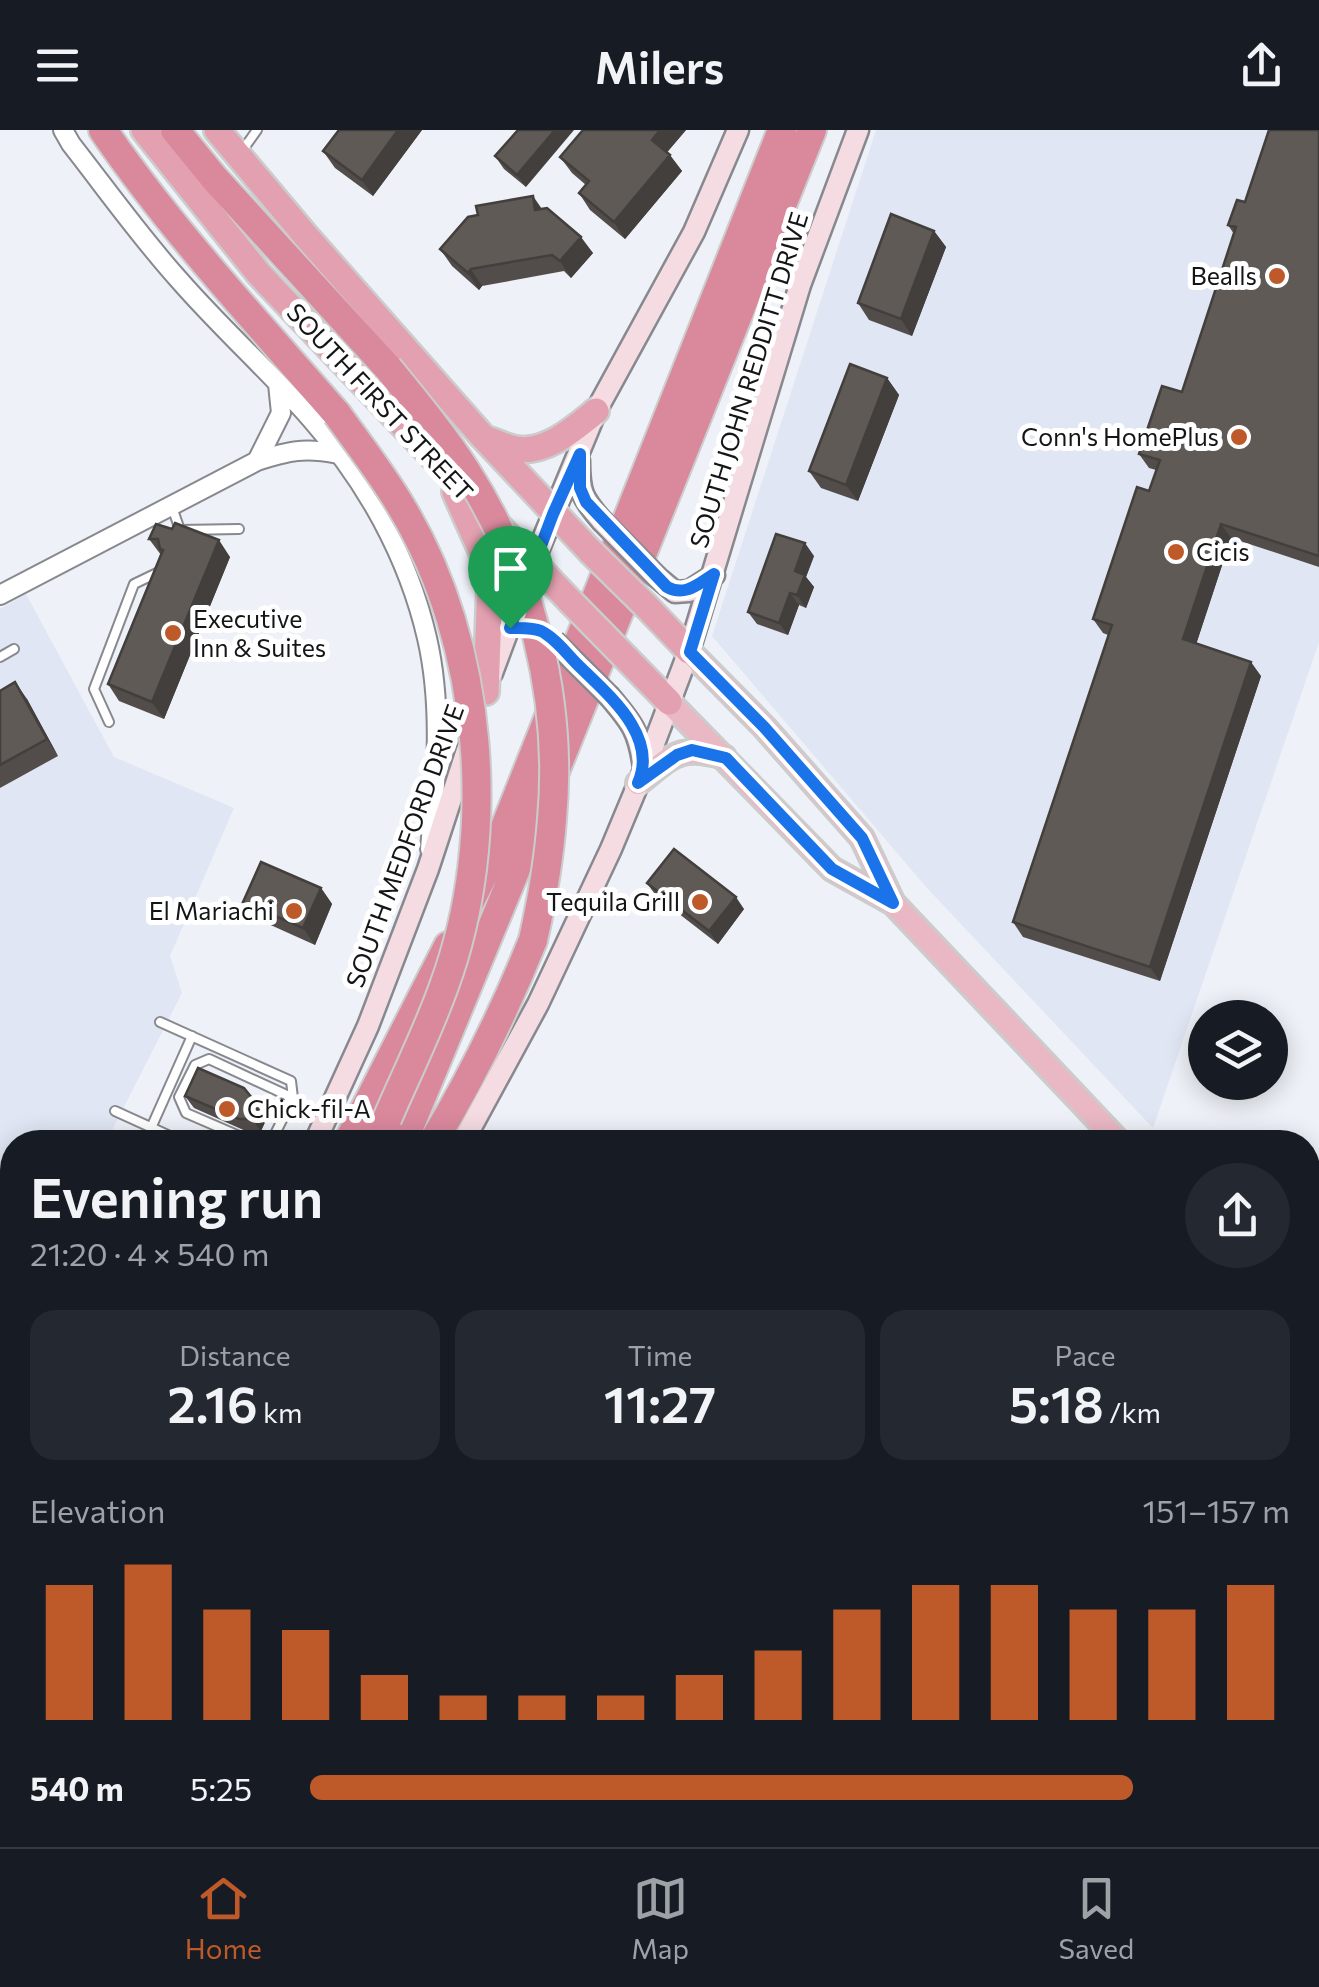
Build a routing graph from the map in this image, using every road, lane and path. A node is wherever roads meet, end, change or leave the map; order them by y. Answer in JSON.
{"nodes":[{"id":1,"x":63,"y":130,"type":"edge"},
{"id":2,"x":103,"y":130,"type":"edge"},
{"id":3,"x":144,"y":130,"type":"edge"},
{"id":4,"x":175,"y":130,"type":"edge"},
{"id":5,"x":217,"y":130,"type":"edge"},
{"id":6,"x":257,"y":130,"type":"edge"},
{"id":7,"x":738,"y":130,"type":"edge"},
{"id":8,"x":782,"y":130,"type":"edge"},
{"id":9,"x":812,"y":130,"type":"edge"},
{"id":10,"x":858,"y":130,"type":"edge"},
{"id":11,"x":239,"y":154,"type":"junction"},
{"id":12,"x":278,"y":384,"type":"junction"},
{"id":13,"x":596,"y":411,"type":"junction"},
{"id":14,"x":483,"y":438,"type":"junction"},
{"id":15,"x":338,"y":454,"type":"junction"},
{"id":16,"x":580,"y":454,"type":"junction"},
{"id":17,"x":256,"y":462,"type":"junction"},
{"id":18,"x":440,"y":466,"type":"junction"},
{"id":19,"x":172,"y":507,"type":"junction"},
{"id":20,"x":553,"y":514,"type":"junction"},
{"id":21,"x":239,"y":529,"type":"dead end"},
{"id":22,"x":180,"y":530,"type":"junction"},
{"id":23,"x":174,"y":542,"type":"edge"},
{"id":24,"x":165,"y":562,"type":"edge"},
{"id":25,"x":533,"y":563,"type":"junction"},
{"id":26,"x":714,"y":574,"type":"junction"},
{"id":27,"x":0,"y":595,"type":"edge"},
{"id":28,"x":510,"y":628,"type":"junction"},
{"id":29,"x":14,"y":649,"type":"dead end"},
{"id":30,"x":690,"y":652,"type":"junction"},
{"id":31,"x":0,"y":657,"type":"edge"},
{"id":32,"x":486,"y":692,"type":"junction"},
{"id":33,"x":670,"y":702,"type":"junction"},
{"id":34,"x":109,"y":722,"type":"dead end"},
{"id":35,"x":726,"y":758,"type":"junction"},
{"id":36,"x":641,"y":777,"type":"junction"},
{"id":37,"x":428,"y":869,"type":"junction"},
{"id":38,"x":893,"y":903,"type":"junction"},
{"id":39,"x":160,"y":1022,"type":"dead end"},
{"id":40,"x":192,"y":1036,"type":"junction"},
{"id":41,"x":292,"y":1098,"type":"junction"},
{"id":42,"x":114,"y":1111,"type":"dead end"},
{"id":43,"x":150,"y":1128,"type":"junction"},
{"id":44,"x":155,"y":1130,"type":"edge"},
{"id":45,"x":226,"y":1130,"type":"edge"},
{"id":46,"x":277,"y":1130,"type":"edge"},
{"id":47,"x":320,"y":1130,"type":"edge"},
{"id":48,"x":354,"y":1130,"type":"edge"},
{"id":49,"x":381,"y":1130,"type":"edge"},
{"id":50,"x":408,"y":1130,"type":"edge"},
{"id":51,"x":441,"y":1130,"type":"edge"},
{"id":52,"x":470,"y":1130,"type":"edge"},
{"id":53,"x":1107,"y":1130,"type":"edge"}],
"edges":[{"from":1,"to":12,"type":"street"},
{"from":2,"to":49,"type":"highway","bridge":true},
{"from":3,"to":18,"type":"highway","name":"SOUTH FIRST STREET"},
{"from":4,"to":51,"type":"highway","bridge":true},
{"from":5,"to":11,"type":"highway","name":"SOUTH FIRST STREET"},
{"from":6,"to":11,"type":"lane"},
{"from":7,"to":13,"type":"main road"},
{"from":8,"to":48,"type":"highway"},
{"from":9,"to":50,"type":"highway"},
{"from":10,"to":26,"type":"main road","name":"SOUTH JOHN REDDITT DRIVE"},
{"from":11,"to":14,"type":"highway","name":"SOUTH FIRST STREET"},
{"from":12,"to":15,"type":"street"},
{"from":12,"to":17,"type":"street"},
{"from":13,"to":14,"type":"highway"},
{"from":13,"to":16,"type":"main road"},
{"from":14,"to":20,"type":"highway","name":"SOUTH FIRST STREET"},
{"from":15,"to":17,"type":"street"},
{"from":15,"to":37,"type":"street"},
{"from":16,"to":20,"type":"main road"},
{"from":16,"to":26,"type":"main road","bridge":true},
{"from":17,"to":19,"type":"street"},
{"from":18,"to":25,"type":"highway","name":"SOUTH FIRST STREET"},
{"from":18,"to":32,"type":"highway"},
{"from":19,"to":22,"type":"lane"},
{"from":19,"to":27,"type":"street"},
{"from":20,"to":25,"type":"main road"},
{"from":20,"to":30,"type":"highway","name":"SOUTH FIRST STREET","bridge":true},
{"from":21,"to":22,"type":"lane"},
{"from":22,"to":23,"type":"lane"},
{"from":24,"to":34,"type":"lane"},
{"from":25,"to":28,"type":"main road","name":"SOUTH MEDFORD DRIVE"},
{"from":25,"to":33,"type":"highway","name":"SOUTH FIRST STREET","bridge":true},
{"from":26,"to":30,"type":"main road","name":"SOUTH JOHN REDDITT DRIVE"},
{"from":28,"to":32,"type":"main road","name":"SOUTH MEDFORD DRIVE"},
{"from":28,"to":36,"type":"main road","bridge":true},
{"from":29,"to":31,"type":"lane"},
{"from":30,"to":33,"type":"main road","name":"SOUTH JOHN REDDITT DRIVE"},
{"from":30,"to":38,"type":"main road","name":"SOUTH FIRST STREET"},
{"from":32,"to":37,"type":"main road","name":"SOUTH MEDFORD DRIVE"},
{"from":33,"to":35,"type":"main road","name":"SOUTH FIRST STREET"},
{"from":33,"to":36,"type":"main road"},
{"from":35,"to":36,"type":"main road"},
{"from":35,"to":38,"type":"main road","name":"SOUTH FIRST STREET"},
{"from":36,"to":52,"type":"main road"},
{"from":37,"to":47,"type":"main road","name":"SOUTH MEDFORD DRIVE"},
{"from":38,"to":53,"type":"main road","name":"SOUTH FIRST STREET"},
{"from":39,"to":40,"type":"lane"},
{"from":40,"to":41,"type":"lane"},
{"from":40,"to":43,"type":"lane"},
{"from":41,"to":45,"type":"lane"},
{"from":41,"to":46,"type":"lane"},
{"from":42,"to":43,"type":"lane"},
{"from":43,"to":44,"type":"lane"}]}
